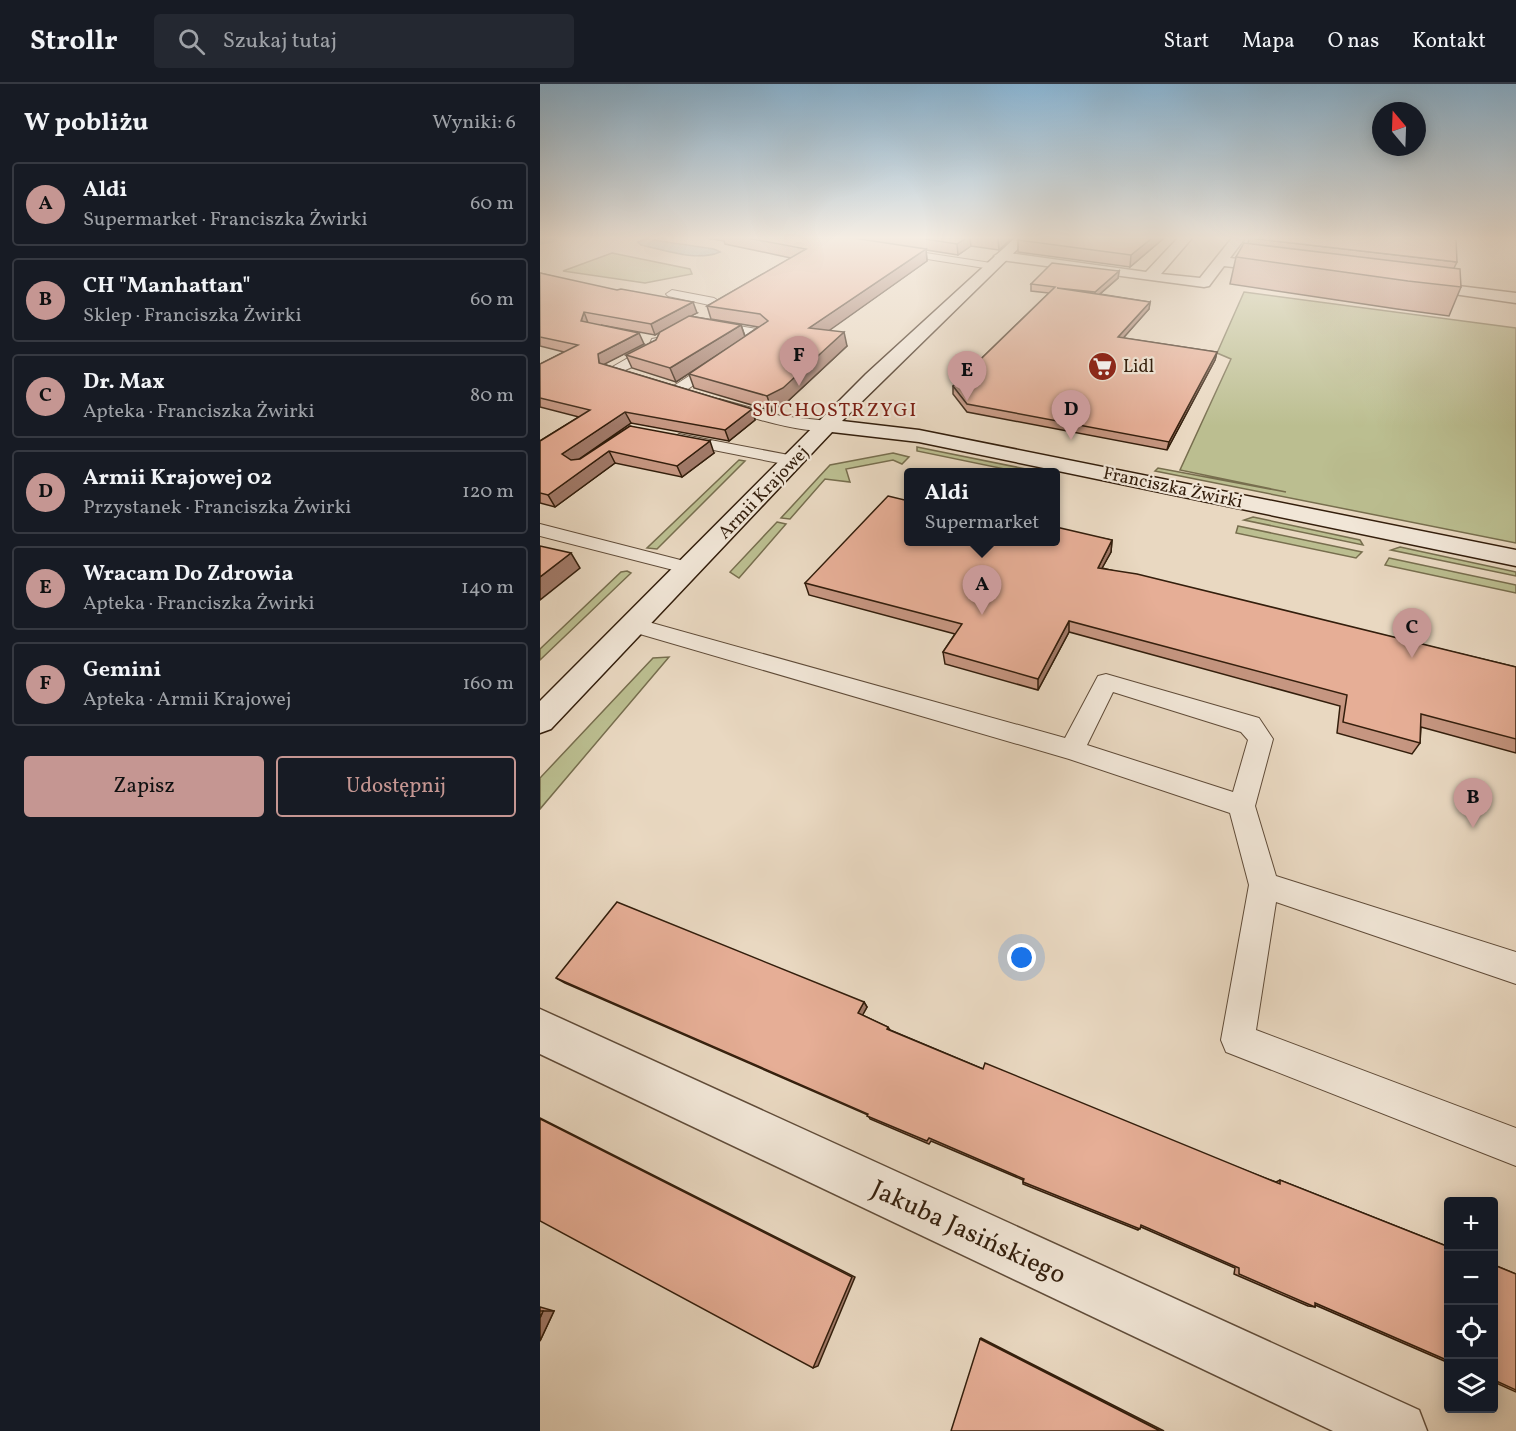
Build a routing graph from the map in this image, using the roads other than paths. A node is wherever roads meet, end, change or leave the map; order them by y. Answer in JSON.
{"nodes":[{"id":1,"x":708,"y":301,"type":"edge"},
{"id":2,"x":954,"y":301,"type":"edge"},
{"id":3,"x":714,"y":302,"type":"joint"},
{"id":4,"x":656,"y":338,"type":"edge"},
{"id":5,"x":633,"y":376,"type":"edge"},
{"id":6,"x":828,"y":426,"type":"junction"},
{"id":7,"x":664,"y":436,"type":"edge"},
{"id":8,"x":794,"y":461,"type":"junction"},
{"id":9,"x":540,"y":530,"type":"edge"},
{"id":10,"x":1516,"y":558,"type":"edge"},
{"id":11,"x":689,"y":568,"type":"junction"},
{"id":12,"x":634,"y":625,"type":"junction"},
{"id":13,"x":540,"y":721,"type":"edge"},
{"id":14,"x":1071,"y":750,"type":"junction"},
{"id":15,"x":1242,"y":807,"type":"junction"},
{"id":16,"x":1263,"y":885,"type":"junction"},
{"id":17,"x":1516,"y":968,"type":"edge"},
{"id":18,"x":540,"y":1031,"type":"edge"},
{"id":19,"x":1516,"y":1147,"type":"edge"},
{"id":20,"x":1398,"y":1431,"type":"edge"}],
"edges":[{"from":1,"to":3,"type":"lane"},
{"from":2,"to":6,"type":"street","name":"Armii Krajowej"},
{"from":3,"to":6,"type":"lane"},
{"from":4,"to":5,"type":"lane"},
{"from":6,"to":8,"type":"street","name":"Armii Krajowej"},
{"from":6,"to":10,"type":"street","name":"Franciszka Żwirki"},
{"from":7,"to":8,"type":"lane"},
{"from":8,"to":11,"type":"street","name":"Armii Krajowej"},
{"from":9,"to":11,"type":"lane"},
{"from":11,"to":12,"type":"street","name":"Armii Krajowej"},
{"from":12,"to":13,"type":"street","name":"Armii Krajowej"},
{"from":12,"to":14,"type":"lane"},
{"from":14,"to":15,"type":"lane"},
{"from":14,"to":15,"type":"lane"},
{"from":15,"to":16,"type":"lane"},
{"from":16,"to":17,"type":"lane"},
{"from":16,"to":19,"type":"lane"},
{"from":18,"to":20,"type":"street","name":"Jakuba Jasińskiego"}]}
